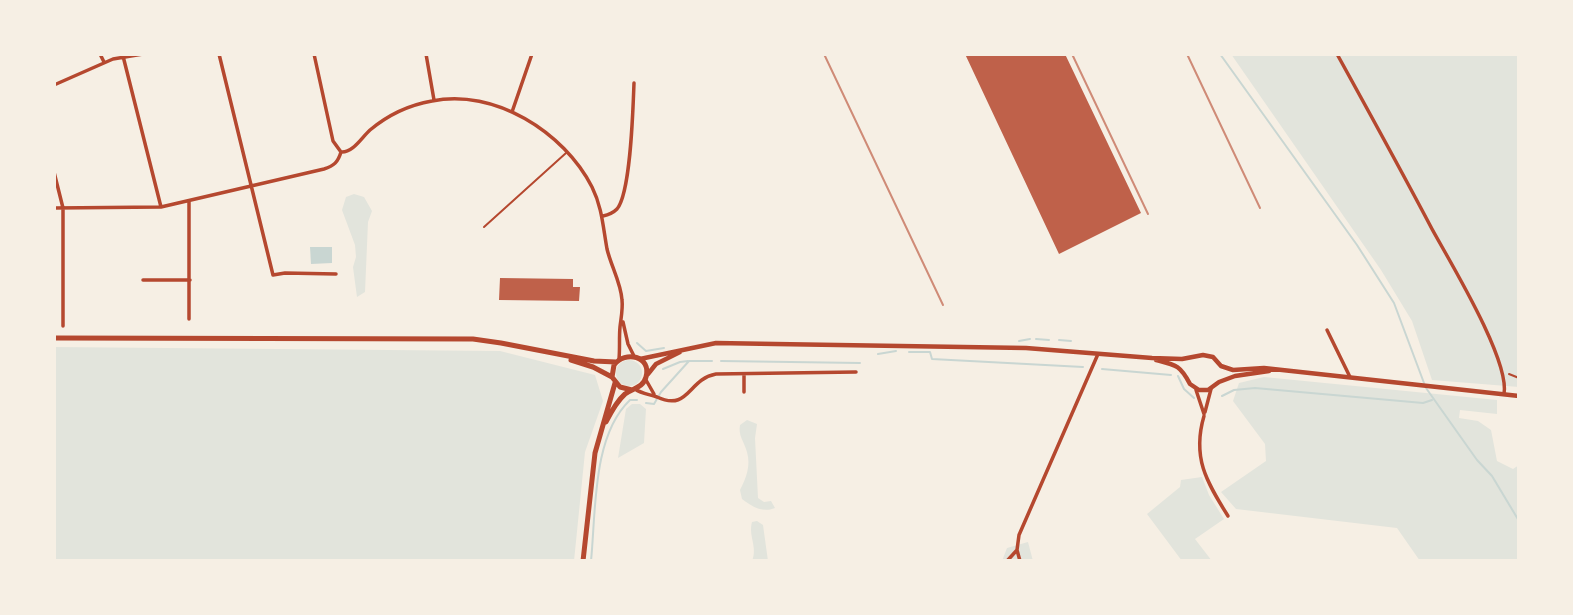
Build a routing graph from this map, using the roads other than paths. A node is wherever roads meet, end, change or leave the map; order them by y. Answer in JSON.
{"nodes":[{"id":1,"x":100,"y":54,"type":"edge"},
{"id":2,"x":143,"y":54,"type":"edge"},
{"id":3,"x":219,"y":54,"type":"edge"},
{"id":4,"x":314,"y":54,"type":"edge"},
{"id":5,"x":426,"y":54,"type":"edge"},
{"id":6,"x":532,"y":54,"type":"edge"},
{"id":7,"x":1337,"y":54,"type":"edge"},
{"id":8,"x":123,"y":56,"type":"junction"},
{"id":9,"x":104,"y":62,"type":"junction"},
{"id":10,"x":634,"y":83,"type":"dead end"},
{"id":11,"x":54,"y":85,"type":"edge"},
{"id":12,"x":434,"y":100,"type":"junction"},
{"id":13,"x":512,"y":112,"type":"junction"},
{"id":14,"x":341,"y":152,"type":"junction"},
{"id":15,"x":566,"y":152,"type":"junction"},
{"id":16,"x":54,"y":172,"type":"edge"},
{"id":17,"x":250,"y":187,"type":"junction"},
{"id":18,"x":189,"y":201,"type":"junction"},
{"id":19,"x":161,"y":207,"type":"junction"},
{"id":20,"x":54,"y":208,"type":"edge"},
{"id":21,"x":63,"y":208,"type":"junction"},
{"id":22,"x":603,"y":216,"type":"junction"},
{"id":23,"x":484,"y":227,"type":"dead end"},
{"id":24,"x":336,"y":274,"type":"dead end"},
{"id":25,"x":63,"y":280,"type":"junction"},
{"id":26,"x":143,"y":280,"type":"dead end"},
{"id":27,"x":190,"y":280,"type":"junction"},
{"id":28,"x":54,"y":281,"type":"edge"},
{"id":29,"x":189,"y":319,"type":"dead end"},
{"id":30,"x":622,"y":320,"type":"junction"},
{"id":31,"x":63,"y":326,"type":"dead end"},
{"id":32,"x":1327,"y":330,"type":"dead end"},
{"id":33,"x":54,"y":338,"type":"edge"},
{"id":34,"x":684,"y":350,"type":"junction"},
{"id":35,"x":544,"y":352,"type":"junction"},
{"id":36,"x":1099,"y":352,"type":"junction"},
{"id":37,"x":637,"y":357,"type":"junction"},
{"id":38,"x":1152,"y":358,"type":"junction"},
{"id":39,"x":1193,"y":358,"type":"junction"},
{"id":40,"x":617,"y":360,"type":"junction"},
{"id":41,"x":1221,"y":366,"type":"junction"},
{"id":42,"x":1272,"y":370,"type":"junction"},
{"id":43,"x":856,"y":372,"type":"dead end"},
{"id":44,"x":1186,"y":373,"type":"junction"},
{"id":45,"x":744,"y":374,"type":"junction"},
{"id":46,"x":646,"y":377,"type":"junction"},
{"id":47,"x":1351,"y":379,"type":"junction"},
{"id":48,"x":614,"y":380,"type":"junction"},
{"id":49,"x":1220,"y":382,"type":"junction"},
{"id":50,"x":1196,"y":388,"type":"junction"},
{"id":51,"x":1212,"y":389,"type":"junction"},
{"id":52,"x":634,"y":390,"type":"junction"},
{"id":53,"x":744,"y":392,"type":"dead end"},
{"id":54,"x":1504,"y":394,"type":"junction"},
{"id":55,"x":655,"y":396,"type":"junction"},
{"id":56,"x":1519,"y":396,"type":"edge"},
{"id":57,"x":1204,"y":416,"type":"dead end"},
{"id":58,"x":601,"y":431,"type":"junction"},
{"id":59,"x":1228,"y":516,"type":"dead end"},
{"id":60,"x":1017,"y":550,"type":"junction"},
{"id":61,"x":583,"y":561,"type":"edge"},
{"id":62,"x":1007,"y":561,"type":"edge"},
{"id":63,"x":1020,"y":561,"type":"edge"}],
"edges":[{"from":1,"to":9,"type":"street"},
{"from":2,"to":8,"type":"street"},
{"from":3,"to":17,"type":"street"},
{"from":4,"to":14,"type":"street"},
{"from":5,"to":12,"type":"street"},
{"from":6,"to":13,"type":"street"},
{"from":7,"to":54,"type":"street"},
{"from":8,"to":9,"type":"street"},
{"from":8,"to":19,"type":"street"},
{"from":9,"to":11,"type":"street"},
{"from":10,"to":22,"type":"street"},
{"from":12,"to":13,"type":"street"},
{"from":12,"to":14,"type":"street"},
{"from":13,"to":15,"type":"street"},
{"from":14,"to":17,"type":"street"},
{"from":15,"to":22,"type":"street"},
{"from":15,"to":23,"type":"lane"},
{"from":16,"to":21,"type":"street"},
{"from":17,"to":18,"type":"street"},
{"from":17,"to":24,"type":"street"},
{"from":18,"to":19,"type":"street"},
{"from":18,"to":27,"type":"street"},
{"from":19,"to":21,"type":"street"},
{"from":20,"to":21,"type":"street"},
{"from":21,"to":25,"type":"street"},
{"from":22,"to":30,"type":"street"},
{"from":25,"to":28,"type":"street"},
{"from":25,"to":31,"type":"street"},
{"from":26,"to":27,"type":"street"},
{"from":27,"to":29,"type":"street"},
{"from":30,"to":37,"type":"street"},
{"from":30,"to":40,"type":"street"},
{"from":32,"to":47,"type":"street"},
{"from":33,"to":35,"type":"main road"},
{"from":34,"to":36,"type":"street"},
{"from":34,"to":37,"type":"street"},
{"from":34,"to":46,"type":"street"},
{"from":35,"to":40,"type":"main road"},
{"from":35,"to":48,"type":"main road"},
{"from":36,"to":38,"type":"street"},
{"from":36,"to":60,"type":"street"},
{"from":37,"to":40,"type":"main road"},
{"from":37,"to":46,"type":"main road"},
{"from":38,"to":39,"type":"street"},
{"from":38,"to":44,"type":"street"},
{"from":39,"to":41,"type":"street"},
{"from":39,"to":44,"type":"street"},
{"from":40,"to":48,"type":"main road"},
{"from":41,"to":42,"type":"street"},
{"from":41,"to":49,"type":"street"},
{"from":42,"to":47,"type":"street"},
{"from":42,"to":49,"type":"street"},
{"from":43,"to":45,"type":"street"},
{"from":44,"to":50,"type":"street"},
{"from":45,"to":53,"type":"street"},
{"from":45,"to":55,"type":"street"},
{"from":46,"to":52,"type":"main road"},
{"from":46,"to":55,"type":"street"},
{"from":47,"to":54,"type":"street"},
{"from":48,"to":52,"type":"main road"},
{"from":48,"to":58,"type":"main road"},
{"from":49,"to":51,"type":"street"},
{"from":50,"to":51,"type":"street"},
{"from":50,"to":51,"type":"street"},
{"from":52,"to":55,"type":"street"},
{"from":52,"to":58,"type":"main road"},
{"from":54,"to":56,"type":"street"},
{"from":57,"to":59,"type":"street"},
{"from":58,"to":61,"type":"main road"},
{"from":60,"to":62,"type":"street"},
{"from":60,"to":63,"type":"street"}]}
